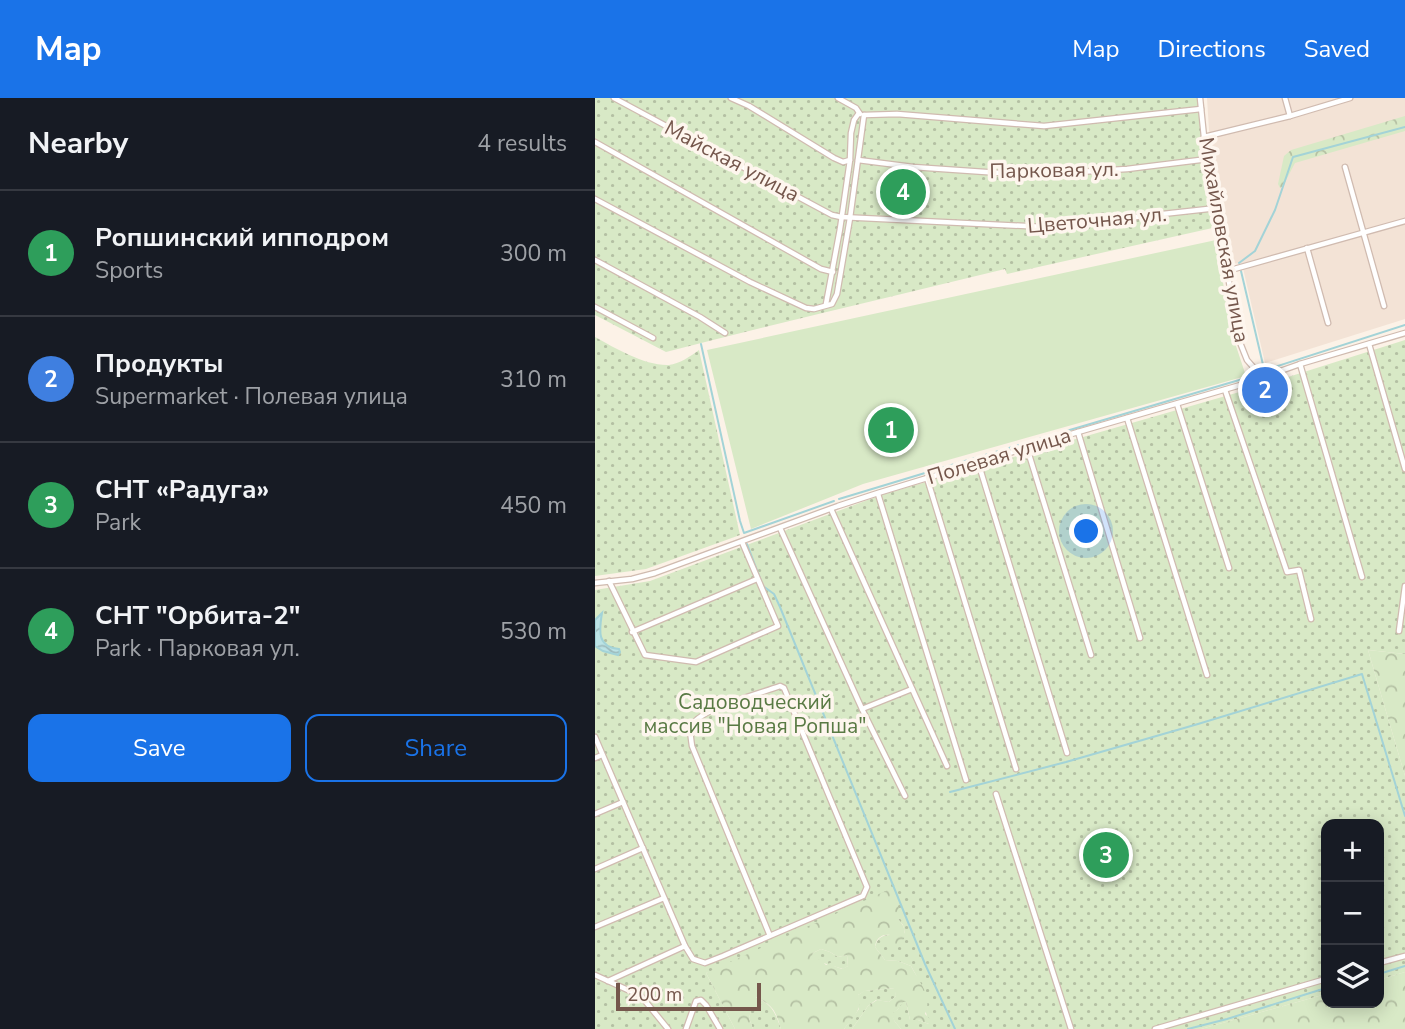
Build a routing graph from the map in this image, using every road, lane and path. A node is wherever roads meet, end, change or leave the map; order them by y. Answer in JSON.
{"nodes":[{"id":1,"x":614,"y":98,"type":"edge"},
{"id":2,"x":731,"y":98,"type":"edge"},
{"id":3,"x":838,"y":98,"type":"edge"},
{"id":4,"x":1200,"y":98,"type":"edge"},
{"id":5,"x":1285,"y":98,"type":"edge"},
{"id":6,"x":1350,"y":98,"type":"edge"},
{"id":7,"x":1201,"y":109,"type":"junction"},
{"id":8,"x":862,"y":114,"type":"junction"},
{"id":9,"x":1290,"y":116,"type":"junction"},
{"id":10,"x":1205,"y":137,"type":"junction"},
{"id":11,"x":595,"y":142,"type":"edge"},
{"id":12,"x":1208,"y":159,"type":"junction"},
{"id":13,"x":850,"y":160,"type":"junction"},
{"id":14,"x":858,"y":160,"type":"junction"},
{"id":15,"x":1345,"y":167,"type":"dead end"},
{"id":16,"x":595,"y":199,"type":"edge"},
{"id":17,"x":1217,"y":208,"type":"junction"},
{"id":18,"x":841,"y":217,"type":"junction"},
{"id":19,"x":850,"y":218,"type":"junction"},
{"id":20,"x":1405,"y":220,"type":"edge"},
{"id":21,"x":1363,"y":232,"type":"junction"},
{"id":22,"x":1307,"y":248,"type":"junction"},
{"id":23,"x":595,"y":260,"type":"edge"},
{"id":24,"x":1227,"y":271,"type":"junction"},
{"id":25,"x":833,"y":272,"type":"junction"},
{"id":26,"x":826,"y":304,"type":"junction"},
{"id":27,"x":1384,"y":306,"type":"dead end"},
{"id":28,"x":595,"y":307,"type":"edge"},
{"id":29,"x":1328,"y":323,"type":"dead end"},
{"id":30,"x":725,"y":333,"type":"dead end"},
{"id":31,"x":1405,"y":333,"type":"edge"},
{"id":32,"x":653,"y":338,"type":"dead end"},
{"id":33,"x":1369,"y":344,"type":"junction"},
{"id":34,"x":1300,"y":363,"type":"junction"},
{"id":35,"x":1262,"y":377,"type":"junction"},
{"id":36,"x":1225,"y":390,"type":"junction"},
{"id":37,"x":1177,"y":404,"type":"junction"},
{"id":38,"x":1127,"y":418,"type":"junction"},
{"id":39,"x":1078,"y":432,"type":"junction"},
{"id":40,"x":1027,"y":448,"type":"junction"},
{"id":41,"x":978,"y":462,"type":"junction"},
{"id":42,"x":1405,"y":469,"type":"edge"},
{"id":43,"x":927,"y":478,"type":"junction"},
{"id":44,"x":877,"y":494,"type":"junction"},
{"id":45,"x":831,"y":509,"type":"junction"},
{"id":46,"x":780,"y":528,"type":"junction"},
{"id":47,"x":742,"y":542,"type":"junction"},
{"id":48,"x":1229,"y":568,"type":"dead end"},
{"id":49,"x":1363,"y":577,"type":"dead end"},
{"id":50,"x":757,"y":579,"type":"junction"},
{"id":51,"x":609,"y":581,"type":"junction"},
{"id":52,"x":595,"y":583,"type":"edge"},
{"id":53,"x":1405,"y":586,"type":"edge"},
{"id":54,"x":1311,"y":620,"type":"dead end"},
{"id":55,"x":1399,"y":631,"type":"dead end"},
{"id":56,"x":632,"y":632,"type":"junction"},
{"id":57,"x":1140,"y":638,"type":"dead end"},
{"id":58,"x":1091,"y":655,"type":"dead end"},
{"id":59,"x":1207,"y":675,"type":"dead end"},
{"id":60,"x":912,"y":689,"type":"junction"},
{"id":61,"x":862,"y":709,"type":"junction"},
{"id":62,"x":595,"y":737,"type":"edge"},
{"id":63,"x":1067,"y":753,"type":"dead end"},
{"id":64,"x":603,"y":755,"type":"junction"},
{"id":65,"x":595,"y":758,"type":"edge"},
{"id":66,"x":947,"y":766,"type":"dead end"},
{"id":67,"x":1016,"y":769,"type":"dead end"},
{"id":68,"x":966,"y":780,"type":"dead end"},
{"id":69,"x":996,"y":794,"type":"dead end"},
{"id":70,"x":905,"y":796,"type":"dead end"},
{"id":71,"x":623,"y":802,"type":"junction"},
{"id":72,"x":595,"y":814,"type":"edge"},
{"id":73,"x":643,"y":848,"type":"junction"},
{"id":74,"x":595,"y":869,"type":"edge"},
{"id":75,"x":664,"y":898,"type":"junction"},
{"id":76,"x":595,"y":927,"type":"edge"},
{"id":77,"x":770,"y":936,"type":"junction"},
{"id":78,"x":685,"y":946,"type":"junction"},
{"id":79,"x":1405,"y":956,"type":"edge"},
{"id":80,"x":1384,"y":962,"type":"edge"},
{"id":81,"x":595,"y":975,"type":"edge"},
{"id":82,"x":1321,"y":980,"type":"edge"},
{"id":83,"x":608,"y":981,"type":"junction"},
{"id":84,"x":668,"y":1029,"type":"edge"},
{"id":85,"x":686,"y":1029,"type":"edge"},
{"id":86,"x":720,"y":1029,"type":"edge"},
{"id":87,"x":1071,"y":1029,"type":"edge"},
{"id":88,"x":1156,"y":1029,"type":"edge"}],
"edges":[{"from":1,"to":18,"type":"street","name":"Майская улица"},
{"from":2,"to":13,"type":"street"},
{"from":3,"to":8,"type":"street"},
{"from":4,"to":7,"type":"street","name":"Михайловская улица"},
{"from":5,"to":9,"type":"street"},
{"from":6,"to":9,"type":"street"},
{"from":7,"to":8,"type":"street"},
{"from":7,"to":10,"type":"street","name":"Михайловская улица"},
{"from":8,"to":13,"type":"street"},
{"from":8,"to":14,"type":"street"},
{"from":9,"to":10,"type":"street"},
{"from":10,"to":12,"type":"street","name":"Михайловская улица"},
{"from":11,"to":25,"type":"street"},
{"from":12,"to":14,"type":"street","name":"Парковая ул."},
{"from":12,"to":17,"type":"street","name":"Михайловская улица"},
{"from":13,"to":18,"type":"street"},
{"from":14,"to":19,"type":"street"},
{"from":15,"to":21,"type":"street"},
{"from":16,"to":26,"type":"street"},
{"from":17,"to":19,"type":"street","name":"Цветочная ул."},
{"from":17,"to":24,"type":"street","name":"Михайловская улица"},
{"from":18,"to":19,"type":"street","name":"Майская улица"},
{"from":18,"to":25,"type":"street"},
{"from":19,"to":26,"type":"street"},
{"from":20,"to":21,"type":"street"},
{"from":21,"to":22,"type":"street"},
{"from":21,"to":27,"type":"street"},
{"from":22,"to":24,"type":"street"},
{"from":22,"to":29,"type":"street"},
{"from":23,"to":30,"type":"street"},
{"from":24,"to":35,"type":"street","name":"Михайловская улица"},
{"from":25,"to":26,"type":"street"},
{"from":28,"to":32,"type":"street"},
{"from":31,"to":33,"type":"street","name":"Полевая улица"},
{"from":33,"to":34,"type":"street","name":"Полевая улица"},
{"from":33,"to":42,"type":"street"},
{"from":34,"to":35,"type":"street","name":"Полевая улица"},
{"from":34,"to":49,"type":"street"},
{"from":35,"to":36,"type":"street","name":"Полевая улица"},
{"from":36,"to":37,"type":"street","name":"Полевая улица"},
{"from":36,"to":54,"type":"street"},
{"from":37,"to":38,"type":"street","name":"Полевая улица"},
{"from":37,"to":48,"type":"street"},
{"from":38,"to":39,"type":"street","name":"Полевая улица"},
{"from":38,"to":59,"type":"street"},
{"from":39,"to":40,"type":"street","name":"Полевая улица"},
{"from":39,"to":57,"type":"street"},
{"from":40,"to":41,"type":"street","name":"Полевая улица"},
{"from":40,"to":58,"type":"street"},
{"from":41,"to":43,"type":"street","name":"Полевая улица"},
{"from":41,"to":63,"type":"street"},
{"from":43,"to":44,"type":"street","name":"Полевая улица"},
{"from":43,"to":67,"type":"street"},
{"from":44,"to":45,"type":"street","name":"Полевая улица"},
{"from":44,"to":68,"type":"street"},
{"from":45,"to":46,"type":"street","name":"Полевая улица"},
{"from":45,"to":60,"type":"street"},
{"from":46,"to":47,"type":"street","name":"Полевая улица"},
{"from":46,"to":61,"type":"street"},
{"from":47,"to":50,"type":"street"},
{"from":47,"to":51,"type":"street","name":"Полевая улица"},
{"from":50,"to":56,"type":"street"},
{"from":50,"to":56,"type":"street"},
{"from":51,"to":52,"type":"street","name":"Полевая улица"},
{"from":51,"to":56,"type":"street"},
{"from":53,"to":55,"type":"street"},
{"from":60,"to":61,"type":"street"},
{"from":60,"to":66,"type":"street"},
{"from":61,"to":70,"type":"street"},
{"from":62,"to":64,"type":"street"},
{"from":64,"to":65,"type":"street"},
{"from":64,"to":71,"type":"street"},
{"from":69,"to":87,"type":"street"},
{"from":71,"to":72,"type":"street"},
{"from":71,"to":73,"type":"street"},
{"from":73,"to":74,"type":"street"},
{"from":73,"to":75,"type":"street"},
{"from":75,"to":76,"type":"street"},
{"from":75,"to":78,"type":"street"},
{"from":77,"to":77,"type":"street"},
{"from":77,"to":78,"type":"street"},
{"from":78,"to":83,"type":"street"},
{"from":79,"to":80,"type":"street"},
{"from":81,"to":83,"type":"street"},
{"from":82,"to":88,"type":"street"},
{"from":83,"to":84,"type":"street"},
{"from":85,"to":86,"type":"street"}]}
